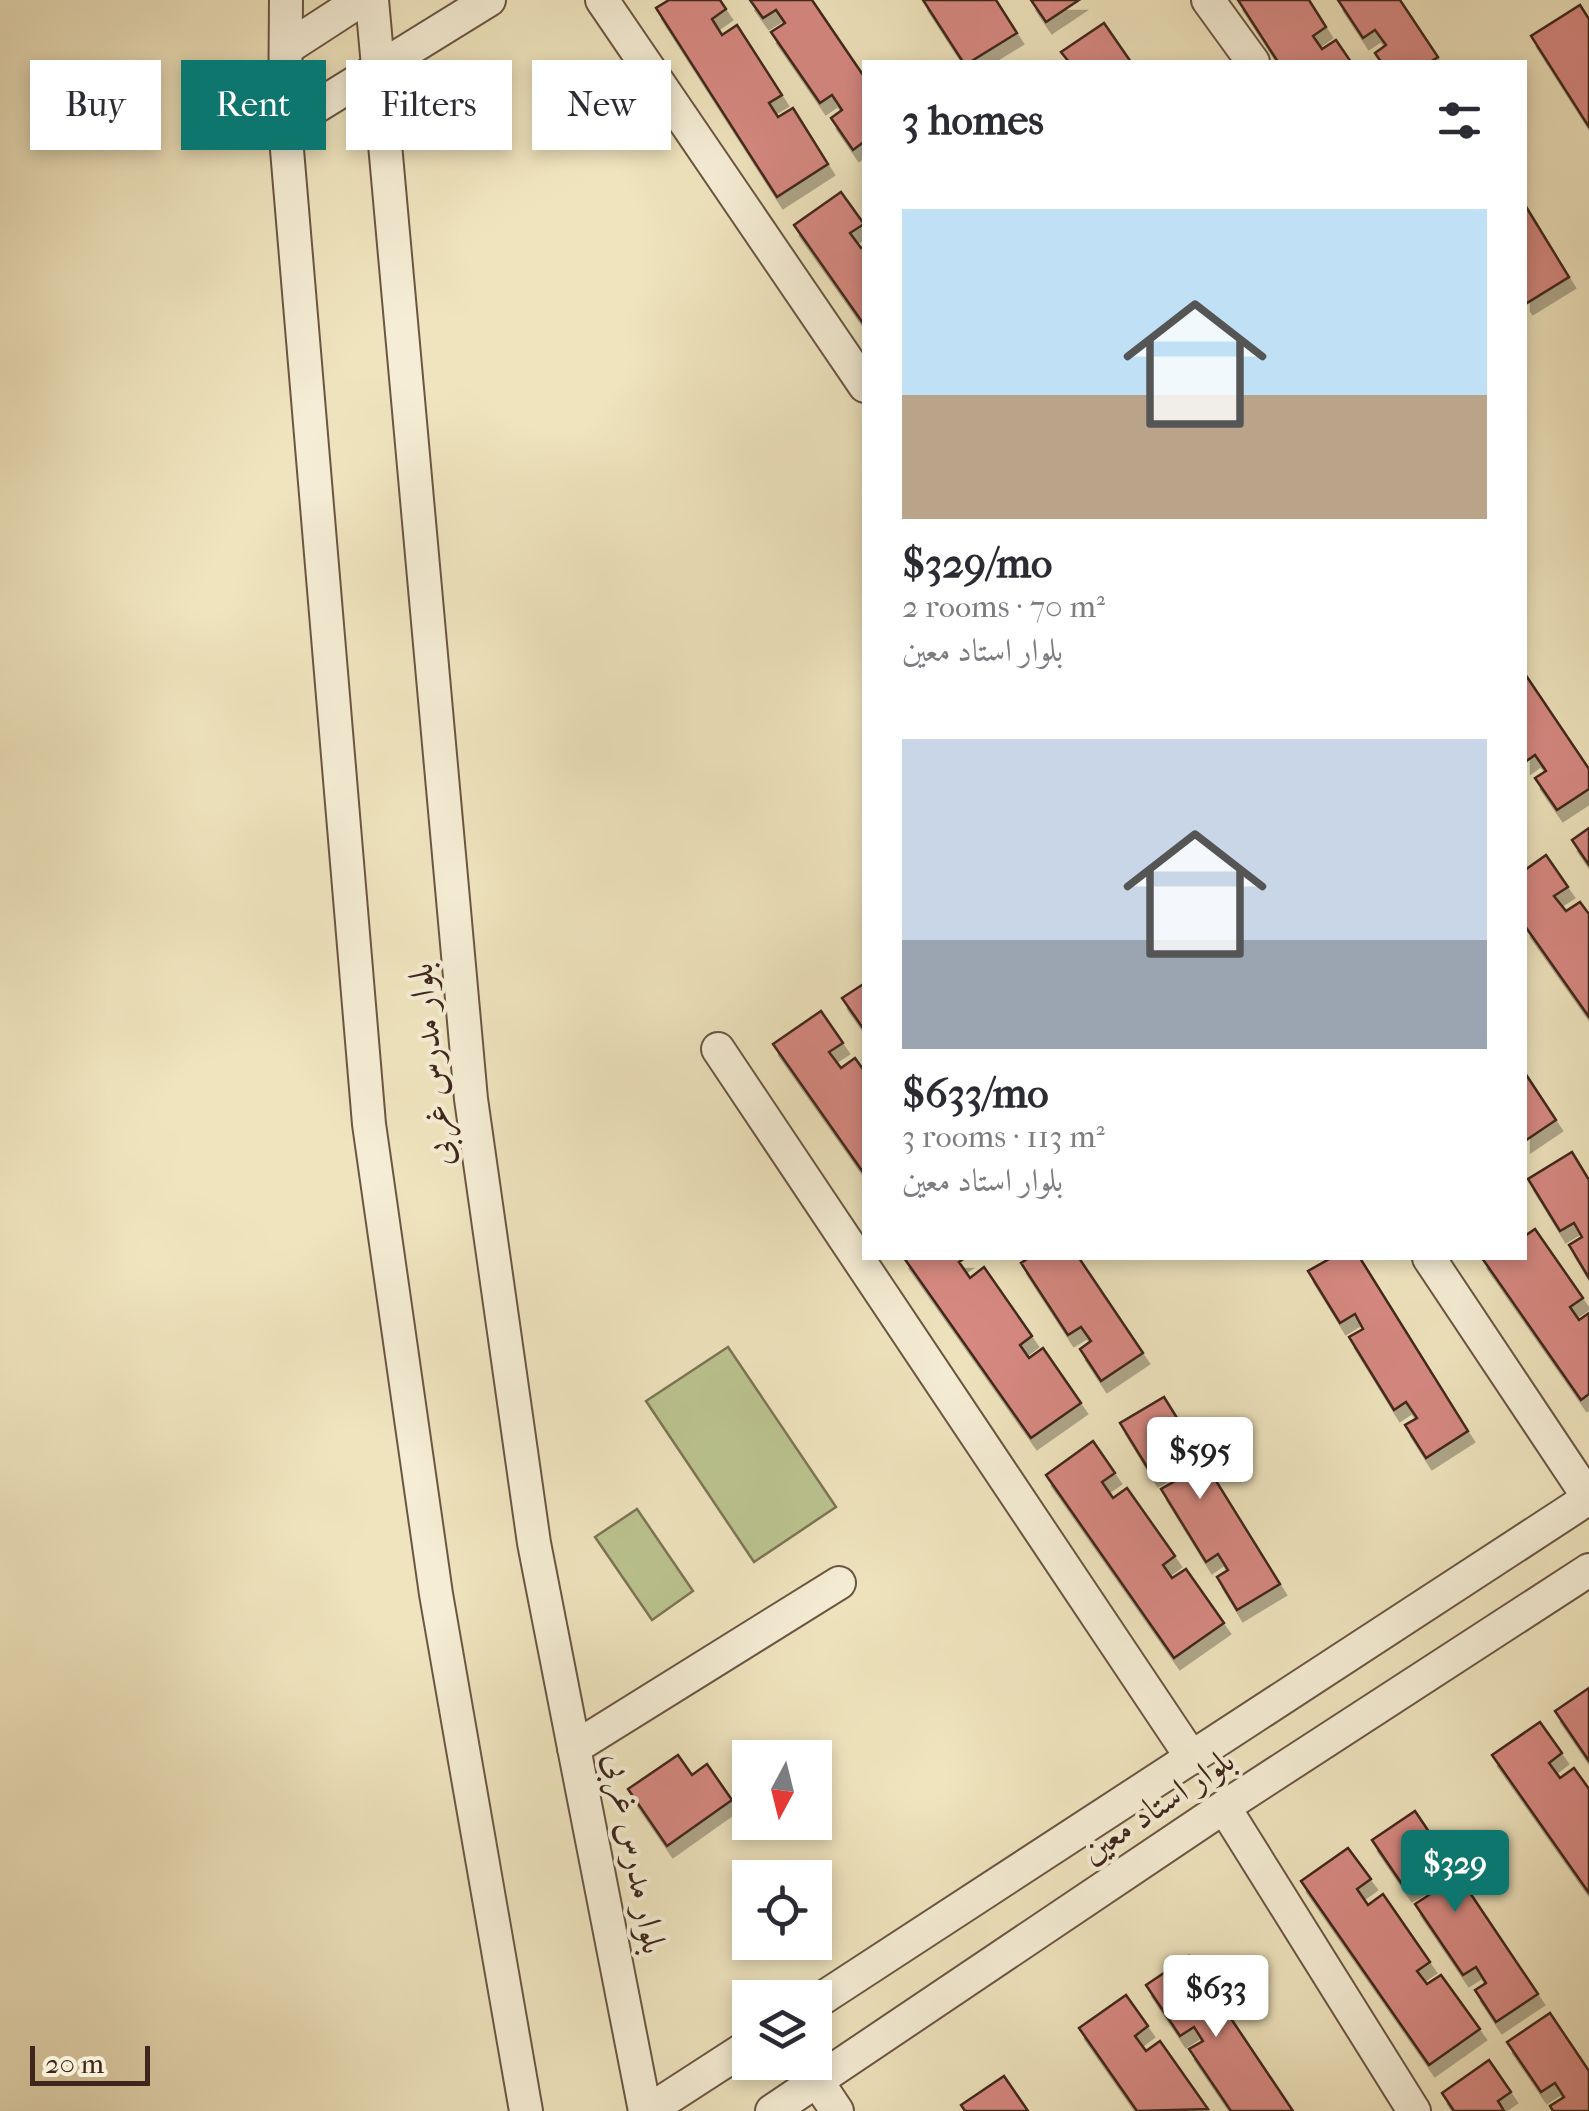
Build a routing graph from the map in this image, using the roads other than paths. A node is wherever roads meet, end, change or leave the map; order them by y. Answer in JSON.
{"nodes":[{"id":1,"x":286,"y":0,"type":"edge"},
{"id":2,"x":361,"y":0,"type":"edge"},
{"id":3,"x":372,"y":0,"type":"edge"},
{"id":4,"x":489,"y":0,"type":"edge"},
{"id":5,"x":602,"y":0,"type":"edge"},
{"id":6,"x":1208,"y":0,"type":"edge"},
{"id":7,"x":287,"y":48,"type":"junction"},
{"id":8,"x":287,"y":60,"type":"edge"},
{"id":9,"x":377,"y":60,"type":"edge"},
{"id":10,"x":391,"y":60,"type":"edge"},
{"id":11,"x":1252,"y":60,"type":"edge"},
{"id":12,"x":286,"y":150,"type":"edge"},
{"id":13,"x":385,"y":150,"type":"edge"},
{"id":14,"x":862,"y":382,"type":"edge"},
{"id":15,"x":718,"y":1049,"type":"dead end"},
{"id":16,"x":1430,"y":1260,"type":"edge"},
{"id":17,"x":1589,"y":1498,"type":"edge"},
{"id":18,"x":1589,"y":1570,"type":"edge"},
{"id":19,"x":838,"y":1583,"type":"dead end"},
{"id":20,"x":574,"y":1748,"type":"junction"},
{"id":21,"x":1192,"y":1758,"type":"junction"},
{"id":22,"x":1224,"y":1807,"type":"junction"},
{"id":23,"x":832,"y":1992,"type":"edge"},
{"id":24,"x":732,"y":2057,"type":"edge"},
{"id":25,"x":817,"y":2081,"type":"junction"},
{"id":26,"x":526,"y":2111,"type":"edge"},
{"id":27,"x":647,"y":2111,"type":"edge"},
{"id":28,"x":772,"y":2111,"type":"edge"},
{"id":29,"x":837,"y":2111,"type":"edge"},
{"id":30,"x":1414,"y":2111,"type":"edge"}],
"edges":[{"from":1,"to":7,"type":"street","name":"بلوار مدرس غربی"},
{"from":2,"to":7,"type":"street"},
{"from":3,"to":9,"type":"street","name":"بلوار مدرس غربی"},
{"from":4,"to":10,"type":"street"},
{"from":5,"to":14,"type":"street"},
{"from":6,"to":11,"type":"street"},
{"from":7,"to":8,"type":"street","name":"بلوار مدرس غربی"},
{"from":12,"to":26,"type":"street","name":"بلوار مدرس غربی"},
{"from":13,"to":20,"type":"street","name":"بلوار مدرس غربی"},
{"from":15,"to":21,"type":"street"},
{"from":16,"to":17,"type":"street"},
{"from":17,"to":21,"type":"street","name":"بلوار استاد معین"},
{"from":18,"to":22,"type":"street","name":"بلوار استاد معین"},
{"from":19,"to":20,"type":"street"},
{"from":20,"to":27,"type":"street","name":"بلوار مدرس غربی"},
{"from":21,"to":23,"type":"street","name":"بلوار استاد معین"},
{"from":22,"to":25,"type":"street","name":"بلوار استاد معین"},
{"from":22,"to":30,"type":"street"},
{"from":24,"to":27,"type":"street"},
{"from":25,"to":28,"type":"street","name":"بلوار استاد معین"},
{"from":25,"to":29,"type":"street"}]}
